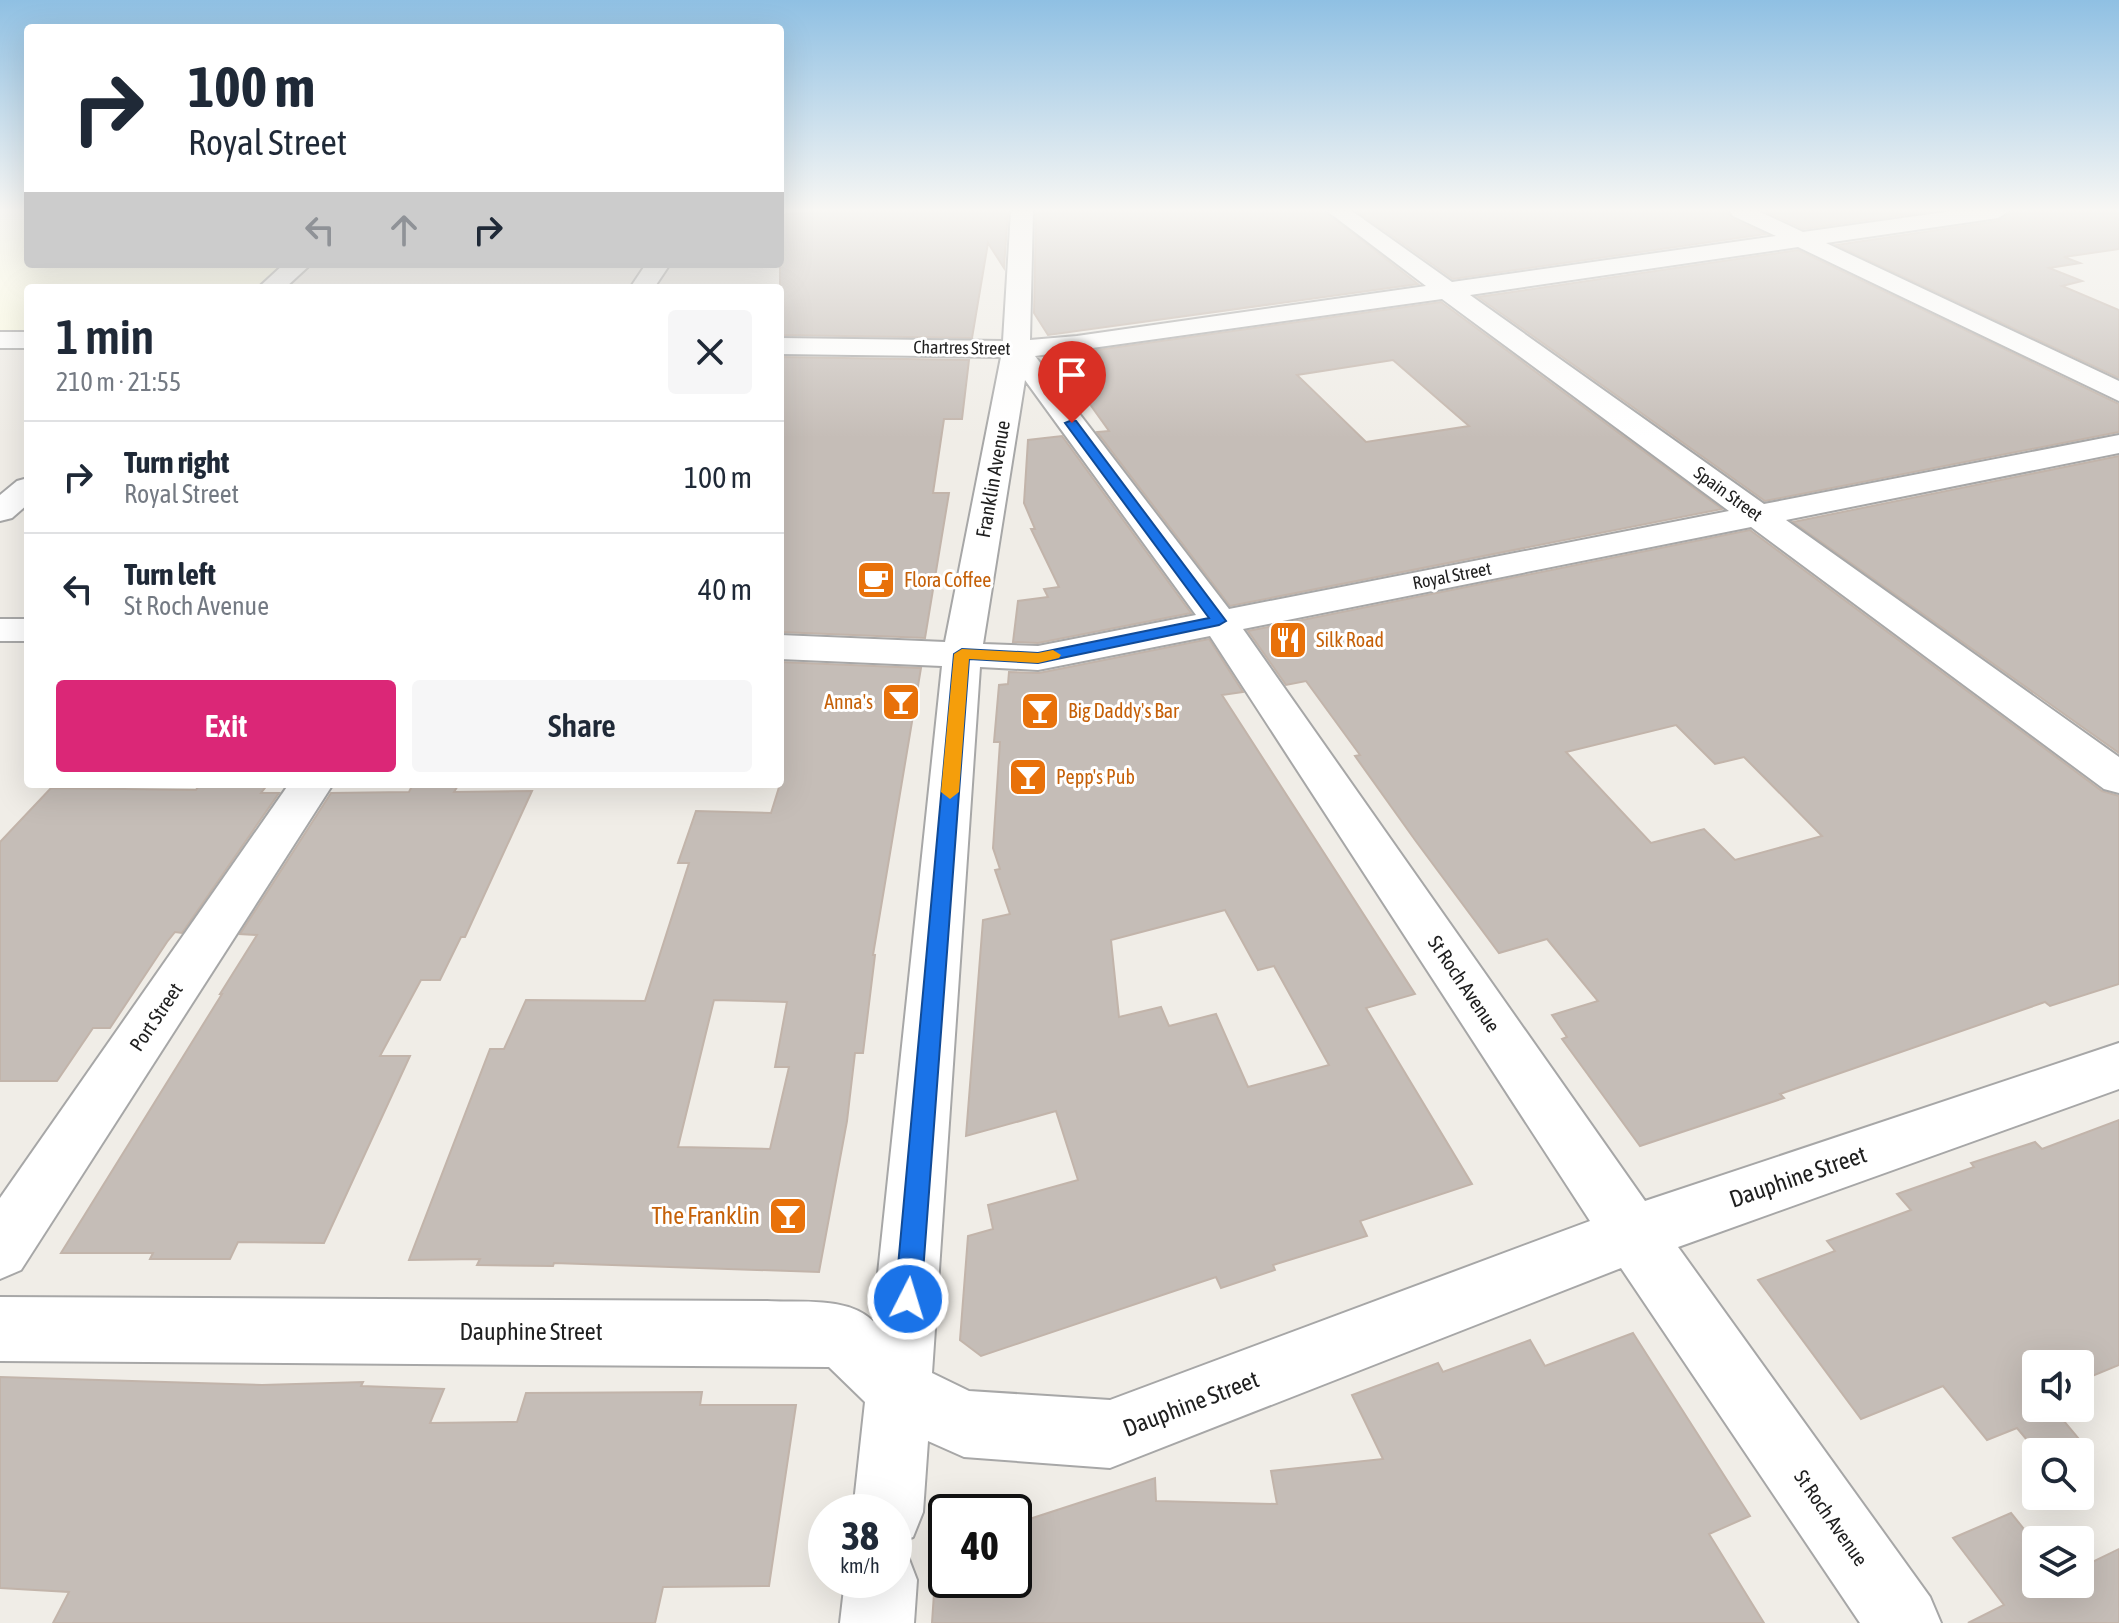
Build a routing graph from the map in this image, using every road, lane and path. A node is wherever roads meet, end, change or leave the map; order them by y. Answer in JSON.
{"nodes":[{"id":1,"x":1019,"y":287,"type":"edge"},
{"id":2,"x":1440,"y":287,"type":"edge"},
{"id":3,"x":1467,"y":287,"type":"edge"},
{"id":4,"x":1898,"y":287,"type":"edge"},
{"id":5,"x":1444,"y":290,"type":"junction"},
{"id":6,"x":0,"y":340,"type":"edge"},
{"id":7,"x":24,"y":340,"type":"edge"},
{"id":8,"x":784,"y":346,"type":"edge"},
{"id":9,"x":1016,"y":349,"type":"junction"},
{"id":10,"x":2119,"y":392,"type":"edge"},
{"id":11,"x":2119,"y":444,"type":"edge"},
{"id":12,"x":24,"y":491,"type":"edge"},
{"id":13,"x":0,"y":511,"type":"edge"},
{"id":14,"x":1760,"y":517,"type":"junction"},
{"id":15,"x":1219,"y":621,"type":"junction"},
{"id":16,"x":0,"y":630,"type":"edge"},
{"id":17,"x":24,"y":630,"type":"edge"},
{"id":18,"x":784,"y":647,"type":"edge"},
{"id":19,"x":962,"y":654,"type":"junction"},
{"id":20,"x":2119,"y":778,"type":"edge"},
{"id":21,"x":309,"y":788,"type":"edge"},
{"id":22,"x":2119,"y":1066,"type":"edge"},
{"id":23,"x":1633,"y":1234,"type":"junction"},
{"id":24,"x":0,"y":1249,"type":"edge"},
{"id":25,"x":0,"y":1329,"type":"edge"},
{"id":26,"x":900,"y":1391,"type":"junction"},
{"id":27,"x":890,"y":1494,"type":"edge"},
{"id":28,"x":879,"y":1598,"type":"edge"},
{"id":29,"x":877,"y":1623,"type":"edge"},
{"id":30,"x":1904,"y":1623,"type":"edge"}],
"edges":[{"from":1,"to":9,"type":"street","name":"Franklin Avenue"},
{"from":2,"to":5,"type":"street","name":"Spain Street"},
{"from":3,"to":5,"type":"street","name":"Chartres Street"},
{"from":4,"to":10,"type":"street"},
{"from":5,"to":9,"type":"street","name":"Chartres Street"},
{"from":5,"to":14,"type":"street","name":"Spain Street"},
{"from":6,"to":7,"type":"street"},
{"from":8,"to":9,"type":"street","name":"Chartres Street"},
{"from":9,"to":15,"type":"street","name":"St Roch Avenue"},
{"from":9,"to":19,"type":"street","name":"Franklin Avenue"},
{"from":11,"to":14,"type":"street","name":"Royal Street"},
{"from":12,"to":13,"type":"street"},
{"from":14,"to":15,"type":"street","name":"Royal Street"},
{"from":14,"to":20,"type":"street","name":"Spain Street"},
{"from":15,"to":19,"type":"street","name":"Royal Street"},
{"from":15,"to":23,"type":"street","name":"St Roch Avenue"},
{"from":16,"to":17,"type":"street"},
{"from":18,"to":19,"type":"street","name":"Royal Street"},
{"from":19,"to":26,"type":"street","name":"Franklin Avenue"},
{"from":21,"to":24,"type":"street","name":"Port Street"},
{"from":22,"to":23,"type":"street","name":"Dauphine Street"},
{"from":23,"to":26,"type":"street","name":"Dauphine Street"},
{"from":23,"to":30,"type":"street","name":"St Roch Avenue"},
{"from":25,"to":26,"type":"street","name":"Dauphine Street"},
{"from":26,"to":27,"type":"street","name":"Franklin Avenue"},
{"from":28,"to":29,"type":"street"}]}
